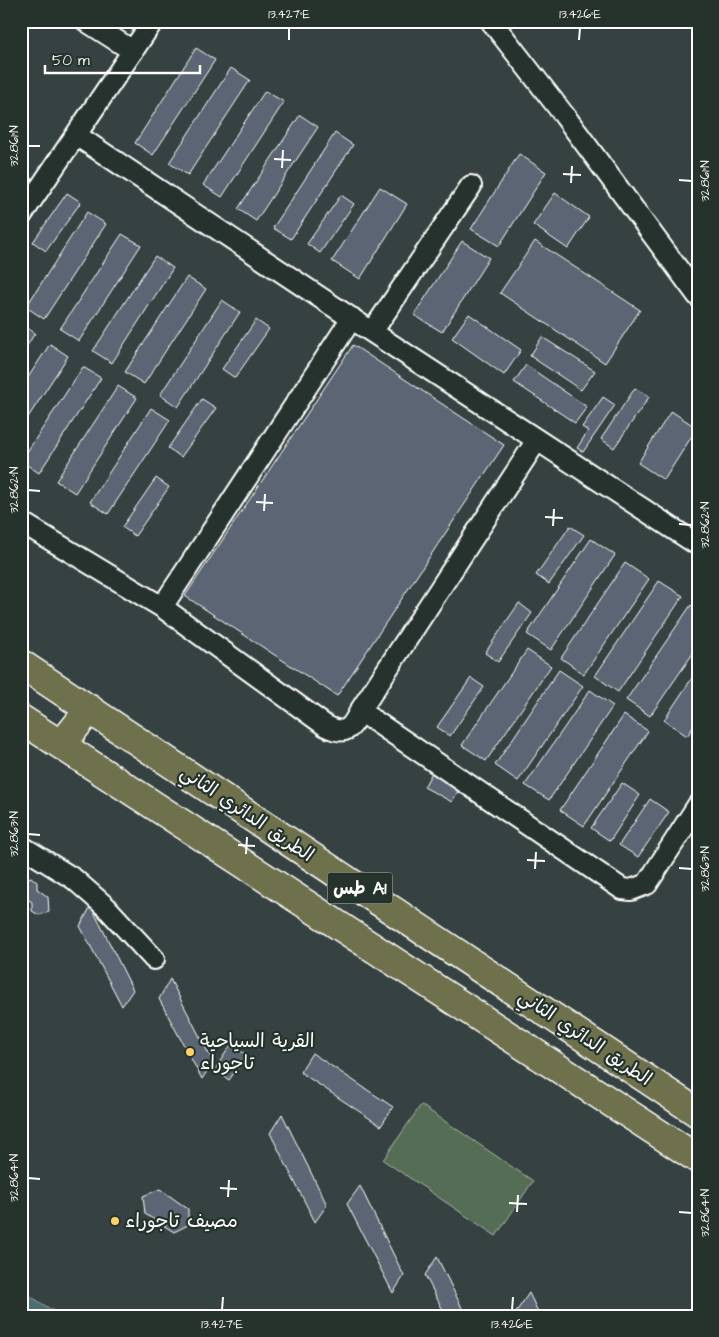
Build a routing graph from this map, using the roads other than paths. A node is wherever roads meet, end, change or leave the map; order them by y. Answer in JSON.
{"nodes":[{"id":1,"x":86,"y":21,"type":"edge"},
{"id":2,"x":153,"y":21,"type":"edge"},
{"id":3,"x":491,"y":21,"type":"edge"},
{"id":4,"x":133,"y":51,"type":"junction"},
{"id":5,"x":76,"y":135,"type":"junction"},
{"id":6,"x":471,"y":186,"type":"dead end"},
{"id":7,"x":21,"y":216,"type":"edge"},
{"id":8,"x":698,"y":296,"type":"edge"},
{"id":9,"x":352,"y":318,"type":"junction"},
{"id":10,"x":372,"y":332,"type":"junction"},
{"id":11,"x":537,"y":440,"type":"junction"},
{"id":12,"x":21,"y":522,"type":"edge"},
{"id":13,"x":698,"y":545,"type":"edge"},
{"id":14,"x":162,"y":607,"type":"junction"},
{"id":15,"x":21,"y":664,"type":"edge"},
{"id":16,"x":90,"y":709,"type":"junction"},
{"id":17,"x":360,"y":711,"type":"junction"},
{"id":18,"x":21,"y":719,"type":"edge"},
{"id":19,"x":61,"y":745,"type":"junction"},
{"id":20,"x":698,"y":806,"type":"edge"},
{"id":21,"x":21,"y":846,"type":"edge"},
{"id":22,"x":154,"y":959,"type":"dead end"},
{"id":23,"x":698,"y":1112,"type":"edge"},
{"id":24,"x":698,"y":1160,"type":"edge"}],
"edges":[{"from":1,"to":4,"type":"street"},
{"from":2,"to":4,"type":"street"},
{"from":3,"to":8,"type":"street"},
{"from":4,"to":5,"type":"street"},
{"from":5,"to":7,"type":"street"},
{"from":5,"to":9,"type":"street"},
{"from":6,"to":10,"type":"street"},
{"from":9,"to":10,"type":"street"},
{"from":9,"to":14,"type":"street"},
{"from":10,"to":11,"type":"street"},
{"from":11,"to":13,"type":"street"},
{"from":11,"to":17,"type":"street"},
{"from":12,"to":14,"type":"street"},
{"from":14,"to":17,"type":"street"},
{"from":15,"to":16,"type":"highway","name":"الطريق الدائري الثاني","number":"طس A1"},
{"from":16,"to":19,"type":"highway"},
{"from":16,"to":23,"type":"highway","name":"الطريق الدائري الثاني","number":"طس A1"},
{"from":17,"to":20,"type":"street"},
{"from":18,"to":19,"type":"highway","name":"الطريق الدائري الثاني","number":"طس A1"},
{"from":19,"to":24,"type":"highway","name":"الطريق الدائري الثاني","number":"طس A1"},
{"from":21,"to":22,"type":"street"}]}
